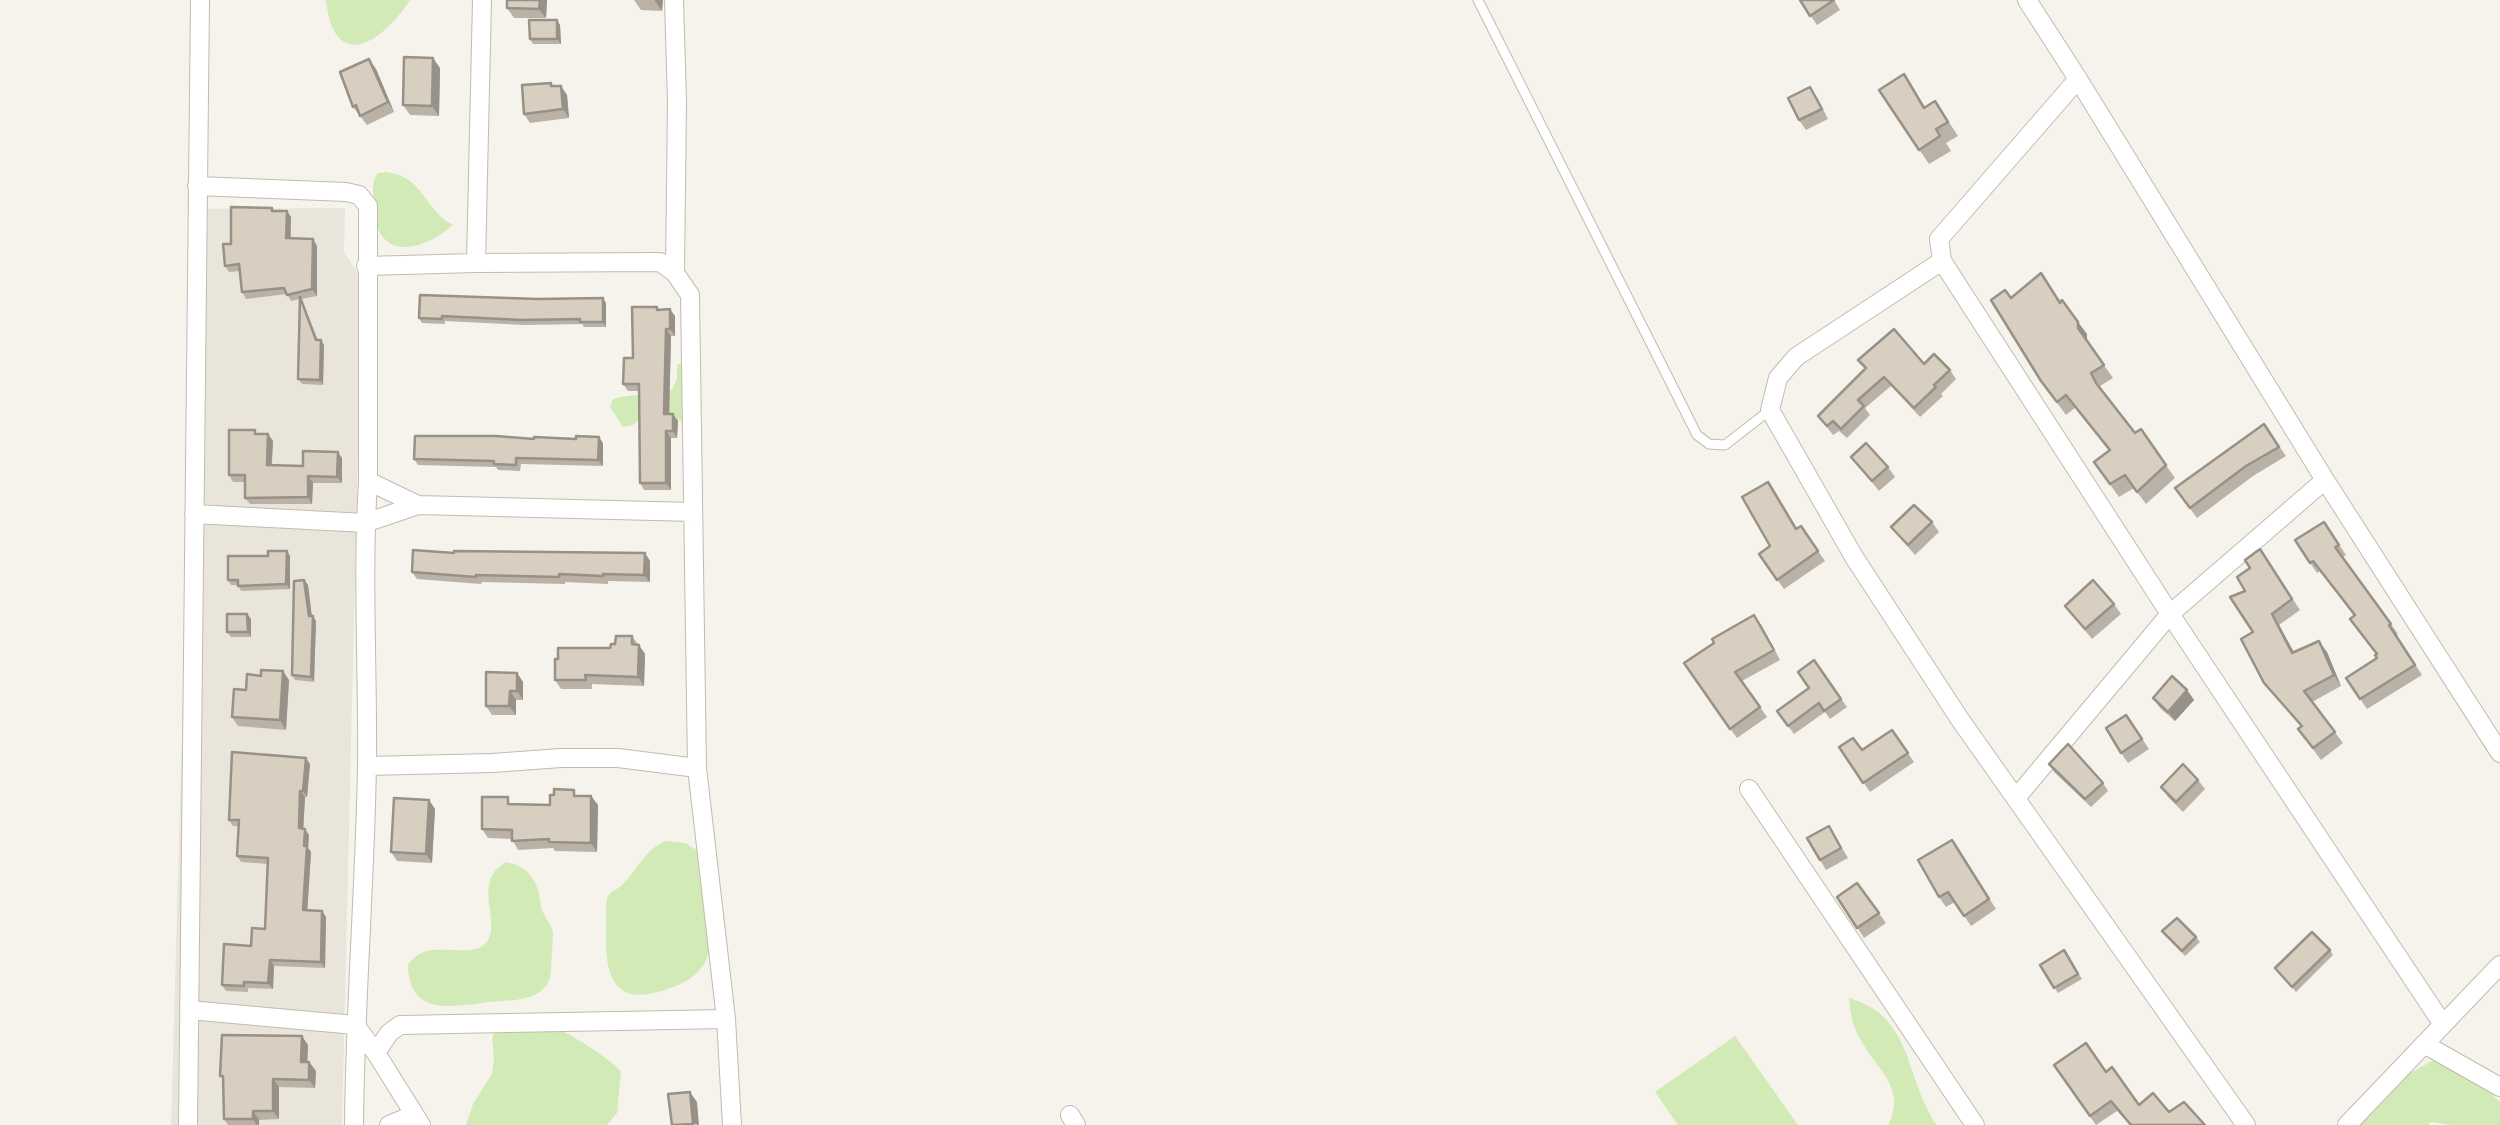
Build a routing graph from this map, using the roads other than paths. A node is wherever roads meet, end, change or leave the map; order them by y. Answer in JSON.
{"nodes":[{"id":1,"x":200,"y":0,"type":"edge"},
{"id":2,"x":482,"y":0,"type":"edge"},
{"id":3,"x":674,"y":0,"type":"edge"},
{"id":4,"x":1478,"y":0,"type":"edge"},
{"id":5,"x":2027,"y":0,"type":"edge"},
{"id":6,"x":2078,"y":80,"type":"junction"},
{"id":7,"x":198,"y":186,"type":"junction"},
{"id":8,"x":1942,"y":260,"type":"junction"},
{"id":9,"x":476,"y":263,"type":"junction"},
{"id":10,"x":366,"y":266,"type":"junction"},
{"id":11,"x":675,"y":273,"type":"junction"},
{"id":12,"x":1770,"y":410,"type":"junction"},
{"id":13,"x":2326,"y":480,"type":"junction"},
{"id":14,"x":368,"y":481,"type":"junction"},
{"id":15,"x":418,"y":505,"type":"junction"},
{"id":16,"x":694,"y":512,"type":"junction"},
{"id":17,"x":194,"y":514,"type":"junction"},
{"id":18,"x":365,"y":523,"type":"junction"},
{"id":19,"x":2170,"y":614,"type":"junction"},
{"id":20,"x":2500,"y":754,"type":"edge"},
{"id":21,"x":367,"y":766,"type":"junction"},
{"id":22,"x":697,"y":768,"type":"junction"},
{"id":23,"x":1750,"y":788,"type":"dead end"},
{"id":24,"x":2016,"y":798,"type":"junction"},
{"id":25,"x":2500,"y":965,"type":"edge"},
{"id":26,"x":189,"y":1010,"type":"junction"},
{"id":27,"x":726,"y":1019,"type":"junction"},
{"id":28,"x":2442,"y":1023,"type":"junction"},
{"id":29,"x":355,"y":1024,"type":"junction"},
{"id":30,"x":2424,"y":1044,"type":"junction"},
{"id":31,"x":376,"y":1053,"type":"junction"},
{"id":32,"x":2500,"y":1087,"type":"edge"},
{"id":33,"x":417,"y":1120,"type":"edge"},
{"id":34,"x":188,"y":1125,"type":"edge"},
{"id":35,"x":354,"y":1125,"type":"edge"},
{"id":36,"x":389,"y":1125,"type":"edge"},
{"id":37,"x":732,"y":1125,"type":"edge"},
{"id":38,"x":1976,"y":1125,"type":"edge"},
{"id":39,"x":2246,"y":1125,"type":"edge"},
{"id":40,"x":2347,"y":1125,"type":"edge"}],
"edges":[{"from":1,"to":7,"type":"street"},
{"from":2,"to":9,"type":"street"},
{"from":3,"to":11,"type":"street"},
{"from":4,"to":12,"type":"lane"},
{"from":5,"to":6,"type":"street"},
{"from":6,"to":8,"type":"street"},
{"from":6,"to":13,"type":"street"},
{"from":7,"to":10,"type":"street"},
{"from":7,"to":17,"type":"street"},
{"from":8,"to":12,"type":"street"},
{"from":8,"to":19,"type":"street"},
{"from":9,"to":10,"type":"street"},
{"from":9,"to":11,"type":"street"},
{"from":10,"to":14,"type":"street"},
{"from":11,"to":16,"type":"street"},
{"from":12,"to":24,"type":"street"},
{"from":13,"to":19,"type":"street"},
{"from":13,"to":20,"type":"street"},
{"from":14,"to":15,"type":"street"},
{"from":14,"to":18,"type":"street"},
{"from":15,"to":16,"type":"street"},
{"from":15,"to":18,"type":"street"},
{"from":16,"to":22,"type":"street"},
{"from":17,"to":18,"type":"street"},
{"from":17,"to":26,"type":"street"},
{"from":18,"to":21,"type":"street"},
{"from":19,"to":24,"type":"street"},
{"from":19,"to":28,"type":"street"},
{"from":21,"to":22,"type":"street"},
{"from":21,"to":29,"type":"street"},
{"from":22,"to":27,"type":"street"},
{"from":23,"to":38,"type":"street"},
{"from":24,"to":39,"type":"street"},
{"from":25,"to":28,"type":"street"},
{"from":26,"to":29,"type":"street"},
{"from":26,"to":34,"type":"street"},
{"from":27,"to":31,"type":"street"},
{"from":27,"to":37,"type":"street"},
{"from":28,"to":30,"type":"street"},
{"from":29,"to":31,"type":"street"},
{"from":29,"to":35,"type":"street"},
{"from":30,"to":32,"type":"street"},
{"from":30,"to":40,"type":"street"},
{"from":31,"to":33,"type":"street"},
{"from":33,"to":36,"type":"street"}]}
